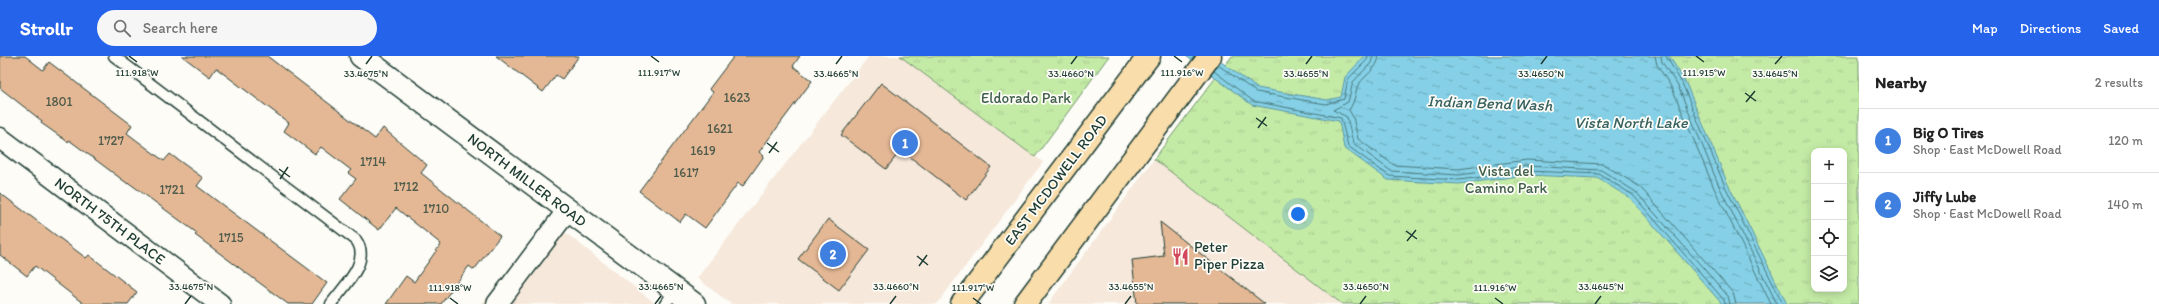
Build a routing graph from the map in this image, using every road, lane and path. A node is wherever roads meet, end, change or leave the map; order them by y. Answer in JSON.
{"nodes":[{"id":1,"x":114,"y":56,"type":"edge"},
{"id":2,"x":361,"y":56,"type":"edge"},
{"id":3,"x":1149,"y":56,"type":"edge"},
{"id":4,"x":1210,"y":56,"type":"edge"},
{"id":5,"x":0,"y":138,"type":"edge"},
{"id":6,"x":568,"y":211,"type":"junction"},
{"id":7,"x":671,"y":297,"type":"edge"},
{"id":8,"x":220,"y":304,"type":"edge"},
{"id":9,"x":331,"y":304,"type":"edge"},
{"id":10,"x":497,"y":304,"type":"edge"},
{"id":11,"x":694,"y":304,"type":"edge"},
{"id":12,"x":962,"y":304,"type":"edge"},
{"id":13,"x":1024,"y":304,"type":"edge"}],
"edges":[{"from":1,"to":9,"type":"lane"},
{"from":2,"to":6,"type":"street","name":"NORTH MILLER ROAD"},
{"from":3,"to":12,"type":"main road","name":"EAST MCDOWELL ROAD"},
{"from":4,"to":13,"type":"main road"},
{"from":5,"to":8,"type":"street","name":"NORTH 75TH PLACE"},
{"from":6,"to":7,"type":"street","name":"NORTH MILLER ROAD"},
{"from":6,"to":10,"type":"street"},
{"from":7,"to":11,"type":"street","name":"NORTH MILLER ROAD"}]}
